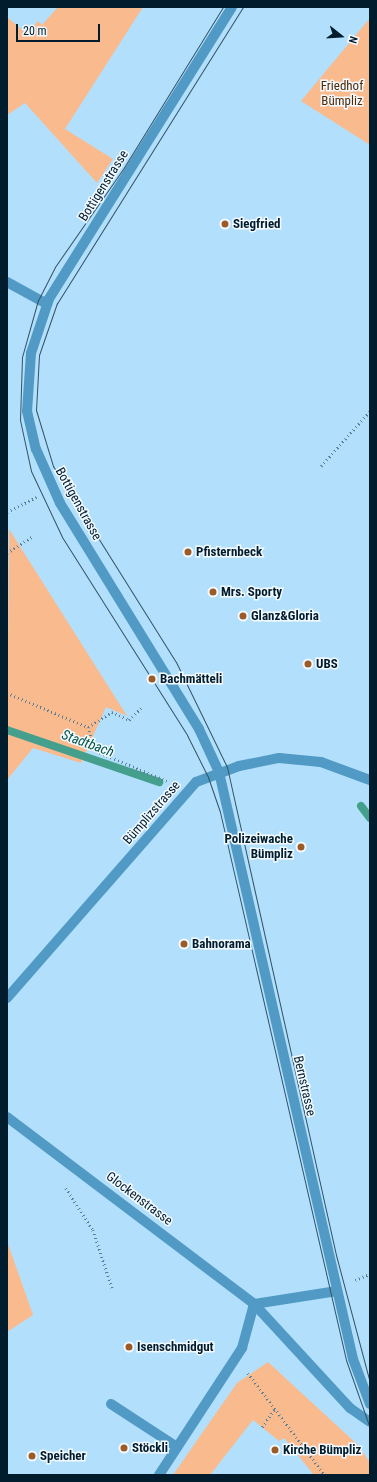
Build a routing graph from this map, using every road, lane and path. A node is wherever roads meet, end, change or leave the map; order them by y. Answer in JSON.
{"nodes":[{"id":1,"x":232,"y":7,"type":"edge"},
{"id":2,"x":7,"y":282,"type":"edge"},
{"id":3,"x":47,"y":304,"type":"junction"},
{"id":4,"x":370,"y":411,"type":"edge"},
{"id":5,"x":321,"y":466,"type":"dead end"},
{"id":6,"x":53,"y":490,"type":"junction"},
{"id":7,"x":7,"y":512,"type":"edge"},
{"id":8,"x":33,"y":536,"type":"dead end"},
{"id":9,"x":7,"y":553,"type":"edge"},
{"id":10,"x":7,"y":693,"type":"edge"},
{"id":11,"x":12,"y":695,"type":"junction"},
{"id":12,"x":7,"y":698,"type":"edge"},
{"id":13,"x":141,"y":708,"type":"dead end"},
{"id":14,"x":88,"y":727,"type":"junction"},
{"id":15,"x":219,"y":772,"type":"junction"},
{"id":16,"x":370,"y":780,"type":"edge"},
{"id":17,"x":167,"y":781,"type":"dead end"},
{"id":18,"x":7,"y":998,"type":"edge"},
{"id":19,"x":7,"y":1117,"type":"edge"},
{"id":20,"x":65,"y":1186,"type":"dead end"},
{"id":21,"x":370,"y":1274,"type":"edge"},
{"id":22,"x":353,"y":1282,"type":"dead end"},
{"id":23,"x":113,"y":1290,"type":"dead end"},
{"id":24,"x":338,"y":1290,"type":"junction"},
{"id":25,"x":254,"y":1304,"type":"junction"},
{"id":26,"x":244,"y":1368,"type":"dead end"},
{"id":27,"x":111,"y":1404,"type":"dead end"},
{"id":28,"x":370,"y":1404,"type":"edge"},
{"id":29,"x":274,"y":1410,"type":"junction"},
{"id":30,"x":370,"y":1422,"type":"edge"},
{"id":31,"x":262,"y":1427,"type":"dead end"},
{"id":32,"x":177,"y":1447,"type":"junction"},
{"id":33,"x":159,"y":1475,"type":"edge"},
{"id":34,"x":325,"y":1475,"type":"edge"}],
"edges":[{"from":1,"to":3,"type":"street","name":"Bottigenstrasse"},
{"from":2,"to":3,"type":"street"},
{"from":3,"to":6,"type":"street","name":"Bottigenstrasse"},
{"from":4,"to":5,"type":"path"},
{"from":6,"to":7,"type":"path"},
{"from":6,"to":15,"type":"street","name":"Bottigenstrasse"},
{"from":8,"to":9,"type":"path"},
{"from":10,"to":11,"type":"path"},
{"from":11,"to":12,"type":"path"},
{"from":11,"to":14,"type":"path"},
{"from":13,"to":14,"type":"path"},
{"from":14,"to":17,"type":"path"},
{"from":15,"to":16,"type":"street","name":"Bümplizstrasse"},
{"from":15,"to":18,"type":"street","name":"Bümplizstrasse"},
{"from":15,"to":24,"type":"street","name":"Bernstrasse"},
{"from":19,"to":25,"type":"street","name":"Glockenstrasse"},
{"from":20,"to":23,"type":"path"},
{"from":21,"to":22,"type":"path"},
{"from":24,"to":25,"type":"street"},
{"from":24,"to":28,"type":"street","name":"Bernstrasse"},
{"from":25,"to":30,"type":"street","name":"Glockenstrasse"},
{"from":25,"to":32,"type":"street"},
{"from":26,"to":29,"type":"path"},
{"from":27,"to":32,"type":"street"},
{"from":29,"to":31,"type":"path"},
{"from":29,"to":34,"type":"path"},
{"from":32,"to":33,"type":"street"}]}
